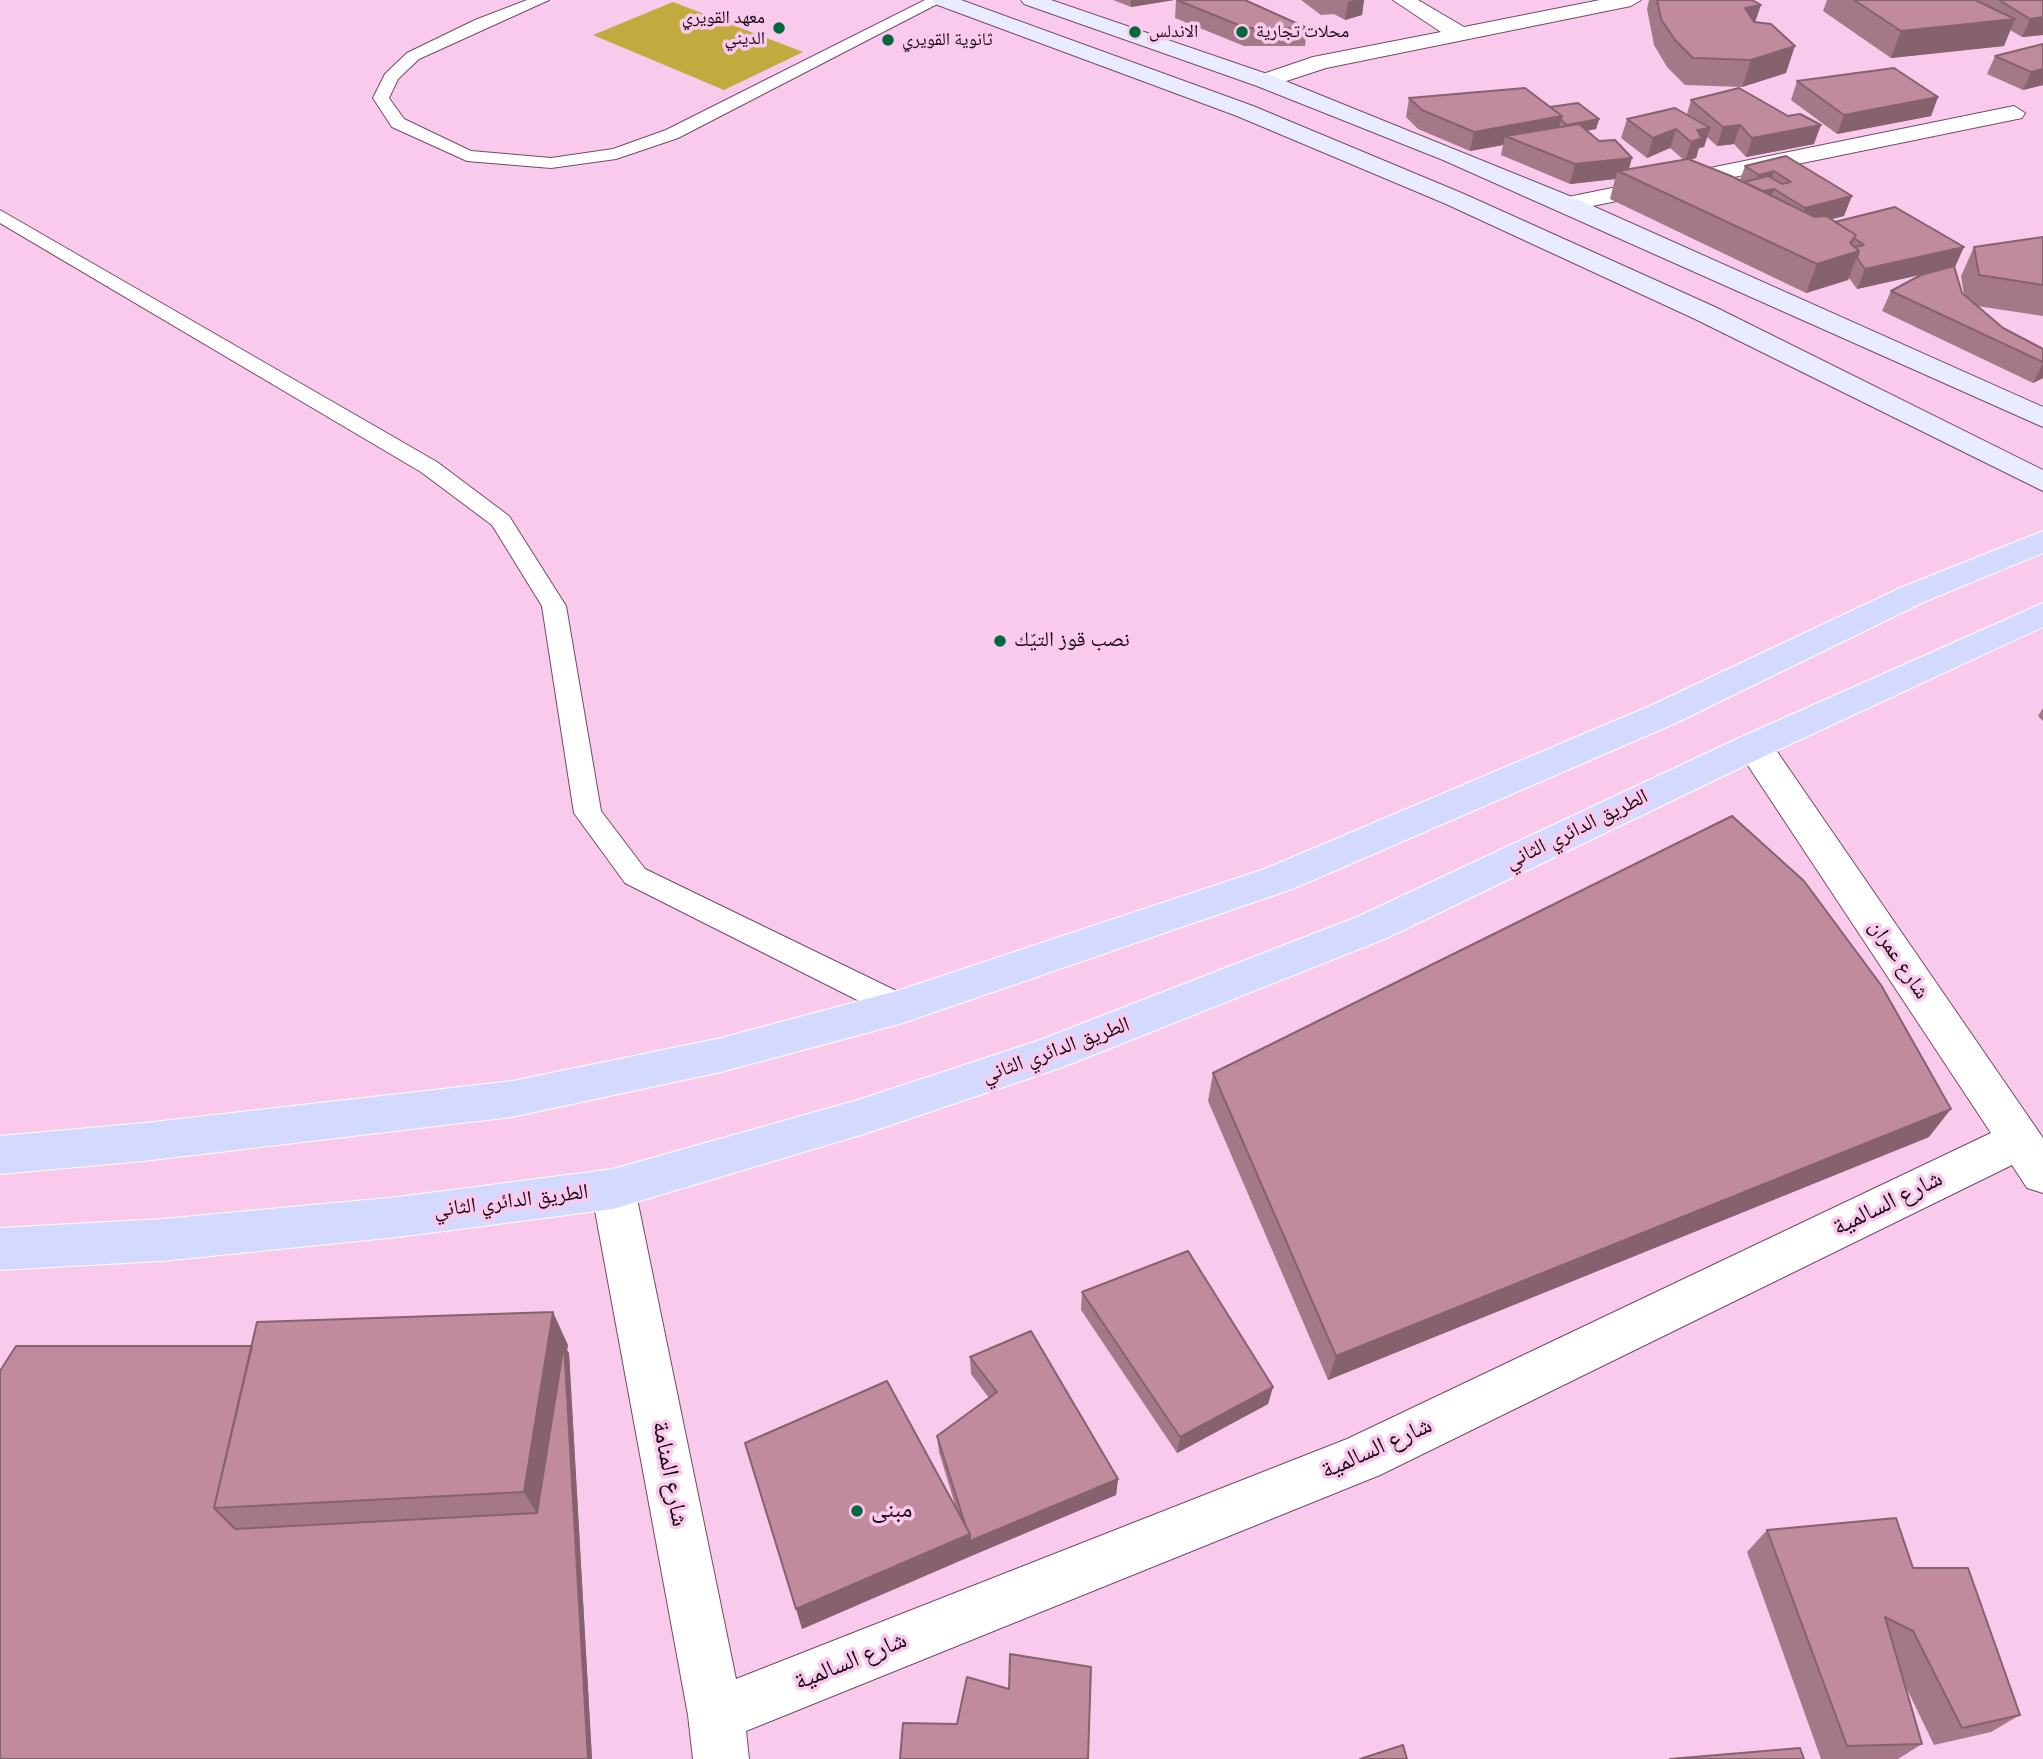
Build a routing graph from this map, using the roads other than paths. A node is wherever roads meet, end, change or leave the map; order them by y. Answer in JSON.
{"nodes":[{"id":1,"x":541,"y":0,"type":"edge"},
{"id":2,"x":940,"y":0,"type":"edge"},
{"id":3,"x":1031,"y":0,"type":"edge"},
{"id":4,"x":1403,"y":0,"type":"edge"},
{"id":5,"x":1632,"y":0,"type":"edge"},
{"id":6,"x":1460,"y":34,"type":"junction"},
{"id":7,"x":1265,"y":81,"type":"junction"},
{"id":8,"x":2014,"y":113,"type":"dead end"},
{"id":9,"x":1568,"y":204,"type":"junction"},
{"id":10,"x":0,"y":215,"type":"edge"},
{"id":11,"x":2043,"y":418,"type":"edge"},
{"id":12,"x":2043,"y":482,"type":"edge"},
{"id":13,"x":2043,"y":541,"type":"edge"},
{"id":14,"x":2043,"y":614,"type":"edge"},
{"id":15,"x":1754,"y":746,"type":"junction"},
{"id":16,"x":900,"y":1007,"type":"junction"},
{"id":17,"x":0,"y":1155,"type":"edge"},
{"id":18,"x":2031,"y":1157,"type":"edge"},
{"id":19,"x":612,"y":1189,"type":"junction"},
{"id":20,"x":0,"y":1249,"type":"edge"},
{"id":21,"x":719,"y":1737,"type":"edge"}],
"edges":[{"from":1,"to":2,"type":"lane"},
{"from":2,"to":12,"type":"main road"},
{"from":3,"to":7,"type":"main road"},
{"from":4,"to":6,"type":"street"},
{"from":5,"to":6,"type":"street"},
{"from":6,"to":7,"type":"street"},
{"from":7,"to":9,"type":"main road"},
{"from":8,"to":9,"type":"street"},
{"from":9,"to":11,"type":"main road"},
{"from":10,"to":16,"type":"lane"},
{"from":13,"to":16,"type":"main road"},
{"from":14,"to":15,"type":"main road","name":"الطريق الدائري الثاني"},
{"from":15,"to":18,"type":"street","name":"شارع عمران"},
{"from":15,"to":19,"type":"main road","name":"الطريق الدائري الثاني"},
{"from":16,"to":17,"type":"main road"},
{"from":18,"to":21,"type":"street","name":"شارع السالمية"},
{"from":19,"to":20,"type":"main road","name":"الطريق الدائري الثاني"},
{"from":19,"to":21,"type":"street","name":"شارع المنامة"}]}
